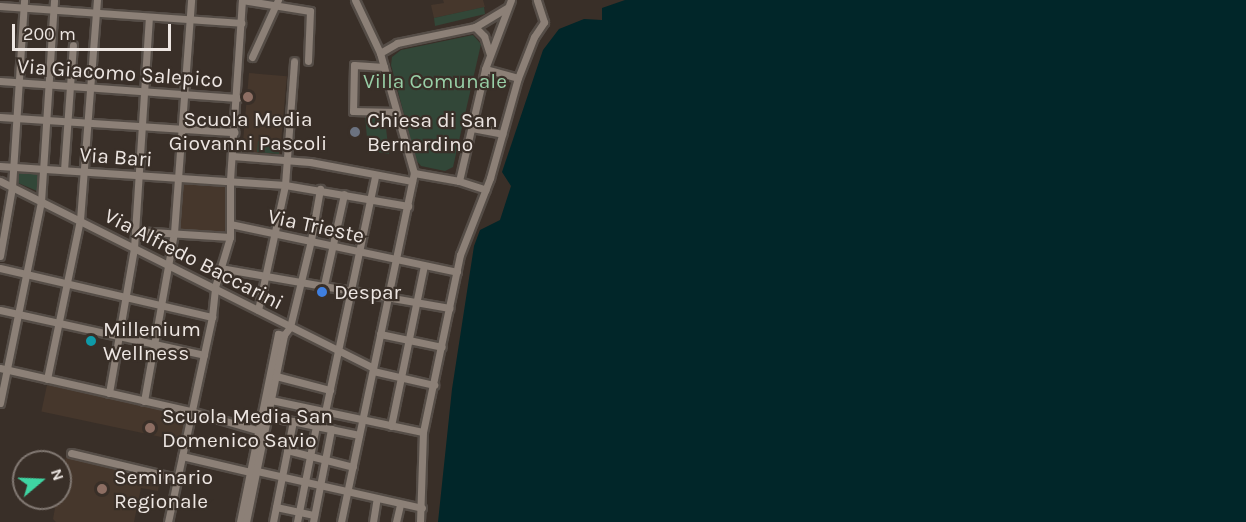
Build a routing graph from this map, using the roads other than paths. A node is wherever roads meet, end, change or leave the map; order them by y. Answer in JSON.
{"nodes":[{"id":1,"x":54,"y":0,"type":"edge"},
{"id":2,"x":97,"y":0,"type":"edge"},
{"id":3,"x":191,"y":0,"type":"edge"},
{"id":4,"x":242,"y":0,"type":"edge"},
{"id":5,"x":356,"y":0,"type":"edge"},
{"id":6,"x":511,"y":0,"type":"edge"},
{"id":7,"x":537,"y":0,"type":"edge"},
{"id":8,"x":265,"y":2,"type":"edge"},
{"id":9,"x":24,"y":4,"type":"edge"},
{"id":10,"x":278,"y":4,"type":"edge"},
{"id":11,"x":0,"y":6,"type":"edge"},
{"id":12,"x":507,"y":8,"type":"junction"},
{"id":13,"x":53,"y":10,"type":"junction"},
{"id":14,"x":96,"y":13,"type":"junction"},
{"id":15,"x":149,"y":17,"type":"junction"},
{"id":16,"x":190,"y":20,"type":"junction"},
{"id":17,"x":241,"y":23,"type":"junction"},
{"id":18,"x":475,"y":27,"type":"junction"},
{"id":19,"x":73,"y":45,"type":"dead end"},
{"id":20,"x":380,"y":53,"type":"junction"},
{"id":21,"x":490,"y":54,"type":"junction"},
{"id":22,"x":252,"y":57,"type":"dead end"},
{"id":23,"x":294,"y":61,"type":"dead end"},
{"id":24,"x":308,"y":61,"type":"dead end"},
{"id":25,"x":384,"y":67,"type":"junction"},
{"id":26,"x":485,"y":69,"type":"junction"},
{"id":27,"x":518,"y":78,"type":"junction"},
{"id":28,"x":0,"y":81,"type":"edge"},
{"id":29,"x":19,"y":82,"type":"junction"},
{"id":30,"x":48,"y":85,"type":"junction"},
{"id":31,"x":71,"y":86,"type":"junction"},
{"id":32,"x":91,"y":88,"type":"junction"},
{"id":33,"x":145,"y":90,"type":"junction"},
{"id":34,"x":184,"y":94,"type":"junction"},
{"id":35,"x":237,"y":98,"type":"junction"},
{"id":36,"x":396,"y":112,"type":"junction"},
{"id":37,"x":0,"y":117,"type":"edge"},
{"id":38,"x":16,"y":119,"type":"junction"},
{"id":39,"x":45,"y":121,"type":"junction"},
{"id":40,"x":68,"y":123,"type":"junction"},
{"id":41,"x":88,"y":124,"type":"junction"},
{"id":42,"x":142,"y":127,"type":"junction"},
{"id":43,"x":472,"y":128,"type":"junction"},
{"id":44,"x":182,"y":130,"type":"junction"},
{"id":45,"x":234,"y":132,"type":"junction"},
{"id":46,"x":502,"y":134,"type":"junction"},
{"id":47,"x":232,"y":156,"type":"junction"},
{"id":48,"x":287,"y":160,"type":"junction"},
{"id":49,"x":0,"y":166,"type":"edge"},
{"id":50,"x":14,"y":166,"type":"junction"},
{"id":51,"x":43,"y":168,"type":"junction"},
{"id":52,"x":64,"y":170,"type":"junction"},
{"id":53,"x":84,"y":172,"type":"junction"},
{"id":54,"x":139,"y":175,"type":"junction"},
{"id":55,"x":375,"y":176,"type":"junction"},
{"id":56,"x":413,"y":177,"type":"junction"},
{"id":57,"x":179,"y":178,"type":"junction"},
{"id":58,"x":230,"y":180,"type":"junction"},
{"id":59,"x":0,"y":181,"type":"edge"},
{"id":60,"x":459,"y":181,"type":"junction"},
{"id":61,"x":285,"y":185,"type":"junction"},
{"id":62,"x":12,"y":187,"type":"junction"},
{"id":63,"x":320,"y":189,"type":"junction"},
{"id":64,"x":486,"y":190,"type":"junction"},
{"id":65,"x":344,"y":194,"type":"junction"},
{"id":66,"x":370,"y":200,"type":"junction"},
{"id":67,"x":41,"y":202,"type":"junction"},
{"id":68,"x":408,"y":206,"type":"junction"},
{"id":69,"x":0,"y":208,"type":"edge"},
{"id":70,"x":10,"y":210,"type":"junction"},
{"id":71,"x":80,"y":220,"type":"junction"},
{"id":72,"x":230,"y":224,"type":"junction"},
{"id":73,"x":136,"y":231,"type":"junction"},
{"id":74,"x":174,"y":233,"type":"junction"},
{"id":75,"x":275,"y":233,"type":"junction"},
{"id":76,"x":230,"y":237,"type":"junction"},
{"id":77,"x":310,"y":240,"type":"junction"},
{"id":78,"x":335,"y":245,"type":"junction"},
{"id":79,"x":134,"y":248,"type":"junction"},
{"id":80,"x":359,"y":252,"type":"junction"},
{"id":81,"x":0,"y":256,"type":"edge"},
{"id":82,"x":395,"y":259,"type":"junction"},
{"id":83,"x":169,"y":265,"type":"junction"},
{"id":84,"x":424,"y":265,"type":"junction"},
{"id":85,"x":0,"y":268,"type":"edge"},
{"id":86,"x":220,"y":268,"type":"junction"},
{"id":87,"x":457,"y":272,"type":"junction"},
{"id":88,"x":26,"y":274,"type":"junction"},
{"id":89,"x":266,"y":277,"type":"junction"},
{"id":90,"x":300,"y":282,"type":"junction"},
{"id":91,"x":68,"y":283,"type":"junction"},
{"id":92,"x":324,"y":285,"type":"junction"},
{"id":93,"x":215,"y":287,"type":"junction"},
{"id":94,"x":351,"y":289,"type":"junction"},
{"id":95,"x":127,"y":297,"type":"junction"},
{"id":96,"x":388,"y":298,"type":"junction"},
{"id":97,"x":416,"y":303,"type":"junction"},
{"id":98,"x":162,"y":305,"type":"junction"},
{"id":99,"x":450,"y":308,"type":"junction"},
{"id":100,"x":0,"y":310,"type":"edge"},
{"id":101,"x":258,"y":310,"type":"junction"},
{"id":102,"x":18,"y":313,"type":"junction"},
{"id":103,"x":212,"y":317,"type":"junction"},
{"id":104,"x":59,"y":323,"type":"junction"},
{"id":105,"x":290,"y":327,"type":"junction"},
{"id":106,"x":380,"y":334,"type":"junction"},
{"id":107,"x":284,"y":335,"type":"junction"},
{"id":108,"x":120,"y":336,"type":"junction"},
{"id":109,"x":408,"y":340,"type":"junction"},
{"id":110,"x":155,"y":344,"type":"junction"},
{"id":111,"x":442,"y":347,"type":"junction"},
{"id":112,"x":339,"y":349,"type":"junction"},
{"id":113,"x":204,"y":355,"type":"junction"},
{"id":114,"x":3,"y":368,"type":"edge"},
{"id":115,"x":373,"y":370,"type":"junction"},
{"id":116,"x":276,"y":376,"type":"junction"},
{"id":117,"x":401,"y":377,"type":"junction"},
{"id":118,"x":48,"y":379,"type":"junction"},
{"id":119,"x":434,"y":385,"type":"junction"},
{"id":120,"x":330,"y":390,"type":"junction"},
{"id":121,"x":109,"y":393,"type":"junction"},
{"id":122,"x":271,"y":400,"type":"junction"},
{"id":123,"x":144,"y":401,"type":"junction"},
{"id":124,"x":0,"y":403,"type":"edge"},
{"id":125,"x":191,"y":411,"type":"junction"},
{"id":126,"x":325,"y":412,"type":"junction"},
{"id":127,"x":268,"y":416,"type":"junction"},
{"id":128,"x":362,"y":420,"type":"junction"},
{"id":129,"x":293,"y":421,"type":"junction"},
{"id":130,"x":316,"y":426,"type":"junction"},
{"id":131,"x":391,"y":426,"type":"junction"},
{"id":132,"x":331,"y":429,"type":"junction"},
{"id":133,"x":257,"y":430,"type":"junction"},
{"id":134,"x":423,"y":432,"type":"junction"},
{"id":135,"x":359,"y":435,"type":"junction"},
{"id":136,"x":287,"y":450,"type":"junction"},
{"id":137,"x":72,"y":453,"type":"edge"},
{"id":138,"x":182,"y":456,"type":"junction"},
{"id":139,"x":310,"y":456,"type":"junction"},
{"id":140,"x":325,"y":460,"type":"junction"},
{"id":141,"x":353,"y":467,"type":"junction"},
{"id":142,"x":254,"y":471,"type":"junction"},
{"id":143,"x":282,"y":477,"type":"junction"},
{"id":144,"x":177,"y":478,"type":"junction"},
{"id":145,"x":305,"y":482,"type":"junction"},
{"id":146,"x":320,"y":485,"type":"junction"},
{"id":147,"x":347,"y":492,"type":"junction"},
{"id":148,"x":377,"y":498,"type":"junction"},
{"id":149,"x":400,"y":504,"type":"junction"},
{"id":150,"x":276,"y":507,"type":"junction"},
{"id":151,"x":422,"y":508,"type":"junction"},
{"id":152,"x":299,"y":512,"type":"junction"},
{"id":153,"x":314,"y":518,"type":"edge"},
{"id":154,"x":168,"y":522,"type":"edge"},
{"id":155,"x":240,"y":522,"type":"edge"},
{"id":156,"x":246,"y":522,"type":"edge"},
{"id":157,"x":273,"y":522,"type":"edge"},
{"id":158,"x":297,"y":522,"type":"edge"},
{"id":159,"x":341,"y":522,"type":"edge"},
{"id":160,"x":373,"y":522,"type":"edge"},
{"id":161,"x":396,"y":522,"type":"edge"},
{"id":162,"x":420,"y":522,"type":"edge"}],
"edges":[{"from":1,"to":13,"type":"street"},
{"from":2,"to":14,"type":"street"},
{"from":3,"to":16,"type":"street"},
{"from":4,"to":8,"type":"street"},
{"from":4,"to":17,"type":"street"},
{"from":5,"to":20,"type":"street"},
{"from":6,"to":12,"type":"street"},
{"from":7,"to":27,"type":"street"},
{"from":8,"to":10,"type":"street"},
{"from":9,"to":11,"type":"street"},
{"from":9,"to":13,"type":"street"},
{"from":9,"to":29,"type":"street"},
{"from":10,"to":22,"type":"street"},
{"from":10,"to":24,"type":"street"},
{"from":12,"to":18,"type":"street"},
{"from":12,"to":21,"type":"street"},
{"from":13,"to":14,"type":"street"},
{"from":13,"to":30,"type":"street"},
{"from":14,"to":15,"type":"street"},
{"from":14,"to":32,"type":"street"},
{"from":15,"to":16,"type":"street"},
{"from":15,"to":33,"type":"street"},
{"from":16,"to":17,"type":"street"},
{"from":16,"to":34,"type":"street"},
{"from":17,"to":35,"type":"street"},
{"from":18,"to":20,"type":"street"},
{"from":18,"to":21,"type":"street"},
{"from":19,"to":31,"type":"street"},
{"from":20,"to":25,"type":"street"},
{"from":21,"to":26,"type":"street"},
{"from":23,"to":48,"type":"street"},
{"from":25,"to":36,"type":"street"},
{"from":25,"to":36,"type":"street"},
{"from":26,"to":27,"type":"street"},
{"from":26,"to":43,"type":"street"},
{"from":27,"to":46,"type":"street"},
{"from":28,"to":29,"type":"street","name":"Via Giacomo Salepico"},
{"from":29,"to":30,"type":"street","name":"Via Giacomo Salepico"},
{"from":29,"to":38,"type":"street"},
{"from":30,"to":31,"type":"street","name":"Via Giacomo Salepico"},
{"from":30,"to":39,"type":"street"},
{"from":31,"to":32,"type":"street","name":"Via Giacomo Salepico"},
{"from":31,"to":40,"type":"street"},
{"from":32,"to":33,"type":"street","name":"Via Giacomo Salepico"},
{"from":32,"to":41,"type":"street"},
{"from":33,"to":34,"type":"street","name":"Via Giacomo Salepico"},
{"from":33,"to":42,"type":"street"},
{"from":34,"to":35,"type":"street","name":"Via Giacomo Salepico"},
{"from":34,"to":44,"type":"street"},
{"from":35,"to":45,"type":"street"},
{"from":36,"to":56,"type":"street"},
{"from":37,"to":38,"type":"street"},
{"from":38,"to":39,"type":"street"},
{"from":38,"to":50,"type":"street"},
{"from":39,"to":40,"type":"street"},
{"from":39,"to":51,"type":"street"},
{"from":40,"to":41,"type":"street"},
{"from":40,"to":52,"type":"street"},
{"from":41,"to":42,"type":"street"},
{"from":41,"to":53,"type":"street"},
{"from":42,"to":44,"type":"street"},
{"from":42,"to":54,"type":"street"},
{"from":43,"to":46,"type":"street"},
{"from":43,"to":60,"type":"street"},
{"from":44,"to":45,"type":"street"},
{"from":44,"to":57,"type":"street"},
{"from":45,"to":47,"type":"street"},
{"from":46,"to":64,"type":"street"},
{"from":47,"to":48,"type":"street"},
{"from":47,"to":58,"type":"street"},
{"from":48,"to":55,"type":"street"},
{"from":48,"to":61,"type":"street"},
{"from":49,"to":50,"type":"street","name":"Via Bari"},
{"from":50,"to":51,"type":"street","name":"Via Bari"},
{"from":50,"to":62,"type":"street"},
{"from":51,"to":52,"type":"street","name":"Via Bari"},
{"from":51,"to":67,"type":"street"},
{"from":52,"to":53,"type":"street","name":"Via Bari"},
{"from":53,"to":54,"type":"street","name":"Via Bari"},
{"from":53,"to":71,"type":"street"},
{"from":54,"to":57,"type":"street","name":"Via Bari"},
{"from":54,"to":73,"type":"street"},
{"from":55,"to":56,"type":"street"},
{"from":55,"to":66,"type":"street"},
{"from":56,"to":60,"type":"street"},
{"from":56,"to":68,"type":"street"},
{"from":57,"to":58,"type":"street","name":"Via Bari"},
{"from":57,"to":74,"type":"street"},
{"from":58,"to":61,"type":"street","name":"Via Bari"},
{"from":58,"to":72,"type":"street"},
{"from":59,"to":62,"type":"street","name":"Via Alfredo Baccarini"},
{"from":60,"to":64,"type":"street"},
{"from":61,"to":63,"type":"street","name":"Via Bari"},
{"from":61,"to":75,"type":"street"},
{"from":62,"to":67,"type":"street","name":"Via Alfredo Baccarini"},
{"from":62,"to":70,"type":"street"},
{"from":63,"to":65,"type":"street","name":"Via Bari"},
{"from":63,"to":77,"type":"street"},
{"from":64,"to":87,"type":"street"},
{"from":65,"to":66,"type":"street","name":"Via Bari"},
{"from":65,"to":78,"type":"street"},
{"from":66,"to":68,"type":"street","name":"Via Bari"},
{"from":66,"to":80,"type":"street"},
{"from":67,"to":71,"type":"street","name":"Via Alfredo Baccarini"},
{"from":67,"to":88,"type":"street"},
{"from":68,"to":82,"type":"street"},
{"from":69,"to":70,"type":"street"},
{"from":70,"to":81,"type":"street"},
{"from":71,"to":79,"type":"street","name":"Via Alfredo Baccarini"},
{"from":71,"to":91,"type":"street"},
{"from":72,"to":75,"type":"street","name":"Via Trieste"},
{"from":72,"to":76,"type":"street"},
{"from":73,"to":74,"type":"street"},
{"from":73,"to":79,"type":"street"},
{"from":74,"to":76,"type":"street"},
{"from":74,"to":83,"type":"street"},
{"from":75,"to":77,"type":"street","name":"Via Trieste"},
{"from":75,"to":89,"type":"street"},
{"from":76,"to":86,"type":"street"},
{"from":77,"to":78,"type":"street","name":"Via Trieste"},
{"from":77,"to":90,"type":"street"},
{"from":78,"to":80,"type":"street","name":"Via Trieste"},
{"from":78,"to":92,"type":"street"},
{"from":79,"to":83,"type":"street","name":"Via Alfredo Baccarini"},
{"from":79,"to":95,"type":"street"},
{"from":80,"to":82,"type":"street","name":"Via Trieste"},
{"from":80,"to":94,"type":"street"},
{"from":82,"to":84,"type":"street","name":"Via Trieste"},
{"from":82,"to":96,"type":"street"},
{"from":83,"to":93,"type":"street","name":"Via Alfredo Baccarini"},
{"from":83,"to":98,"type":"street"},
{"from":84,"to":87,"type":"street","name":"Via Trieste"},
{"from":84,"to":97,"type":"street"},
{"from":85,"to":88,"type":"street"},
{"from":86,"to":89,"type":"street"},
{"from":86,"to":93,"type":"street"},
{"from":87,"to":99,"type":"street"},
{"from":88,"to":91,"type":"street"},
{"from":88,"to":102,"type":"street"},
{"from":89,"to":90,"type":"street"},
{"from":89,"to":101,"type":"street"},
{"from":90,"to":92,"type":"street"},
{"from":90,"to":105,"type":"street"},
{"from":91,"to":95,"type":"street"},
{"from":91,"to":104,"type":"street"},
{"from":92,"to":94,"type":"street"},
{"from":93,"to":101,"type":"street","name":"Via Alfredo Baccarini"},
{"from":93,"to":103,"type":"street"},
{"from":94,"to":96,"type":"street"},
{"from":94,"to":112,"type":"street"},
{"from":95,"to":98,"type":"street"},
{"from":95,"to":108,"type":"street"},
{"from":96,"to":97,"type":"street"},
{"from":96,"to":106,"type":"street"},
{"from":97,"to":99,"type":"street"},
{"from":97,"to":109,"type":"street"},
{"from":98,"to":103,"type":"street"},
{"from":98,"to":110,"type":"street"},
{"from":99,"to":111,"type":"street"},
{"from":100,"to":102,"type":"street"},
{"from":101,"to":105,"type":"street","name":"Via Alfredo Baccarini"},
{"from":102,"to":104,"type":"street"},
{"from":102,"to":114,"type":"street"},
{"from":103,"to":113,"type":"street"},
{"from":104,"to":108,"type":"street"},
{"from":104,"to":118,"type":"street"},
{"from":105,"to":107,"type":"street"},
{"from":105,"to":112,"type":"street","name":"Via Alfredo Baccarini"},
{"from":106,"to":109,"type":"street"},
{"from":106,"to":115,"type":"street"},
{"from":107,"to":116,"type":"street"},
{"from":107,"to":133,"type":"street"},
{"from":108,"to":110,"type":"street"},
{"from":108,"to":121,"type":"street"},
{"from":109,"to":111,"type":"street"},
{"from":109,"to":117,"type":"street"},
{"from":110,"to":113,"type":"street"},
{"from":110,"to":123,"type":"street"},
{"from":111,"to":119,"type":"street"},
{"from":112,"to":115,"type":"street","name":"Via Alfredo Baccarini"},
{"from":112,"to":120,"type":"street"},
{"from":113,"to":125,"type":"street"},
{"from":114,"to":118,"type":"street"},
{"from":114,"to":124,"type":"street"},
{"from":115,"to":117,"type":"street","name":"Via Alfredo Baccarini"},
{"from":115,"to":128,"type":"street"},
{"from":116,"to":120,"type":"street"},
{"from":116,"to":122,"type":"street"},
{"from":117,"to":119,"type":"street","name":"Via Alfredo Baccarini"},
{"from":117,"to":131,"type":"street"},
{"from":118,"to":121,"type":"street"},
{"from":119,"to":134,"type":"street"},
{"from":120,"to":126,"type":"street"},
{"from":121,"to":123,"type":"street"},
{"from":122,"to":126,"type":"street"},
{"from":122,"to":127,"type":"street"},
{"from":123,"to":125,"type":"street"},
{"from":125,"to":133,"type":"street"},
{"from":125,"to":138,"type":"street"},
{"from":126,"to":128,"type":"street"},
{"from":127,"to":129,"type":"street"},
{"from":127,"to":142,"type":"street"},
{"from":128,"to":131,"type":"street"},
{"from":128,"to":135,"type":"street"},
{"from":129,"to":130,"type":"street"},
{"from":129,"to":136,"type":"street"},
{"from":130,"to":132,"type":"street"},
{"from":130,"to":139,"type":"street"},
{"from":131,"to":134,"type":"street"},
{"from":132,"to":135,"type":"street"},
{"from":132,"to":140,"type":"street"},
{"from":133,"to":142,"type":"street"},
{"from":134,"to":151,"type":"street"},
{"from":135,"to":141,"type":"street"},
{"from":136,"to":139,"type":"street"},
{"from":136,"to":143,"type":"street"},
{"from":137,"to":144,"type":"street"},
{"from":138,"to":142,"type":"street"},
{"from":138,"to":144,"type":"street"},
{"from":139,"to":140,"type":"street"},
{"from":139,"to":145,"type":"street"},
{"from":140,"to":141,"type":"street"},
{"from":140,"to":146,"type":"street"},
{"from":141,"to":147,"type":"street"},
{"from":142,"to":143,"type":"street"},
{"from":142,"to":155,"type":"street"},
{"from":142,"to":156,"type":"street"},
{"from":143,"to":145,"type":"street"},
{"from":143,"to":150,"type":"street"},
{"from":144,"to":154,"type":"street"},
{"from":145,"to":146,"type":"street"},
{"from":145,"to":152,"type":"street"},
{"from":146,"to":147,"type":"street"},
{"from":146,"to":153,"type":"street"},
{"from":147,"to":148,"type":"street"},
{"from":147,"to":159,"type":"street"},
{"from":148,"to":149,"type":"street"},
{"from":148,"to":160,"type":"street"},
{"from":149,"to":151,"type":"street"},
{"from":149,"to":161,"type":"street"},
{"from":150,"to":152,"type":"street"},
{"from":150,"to":157,"type":"street"},
{"from":151,"to":162,"type":"street"},
{"from":152,"to":153,"type":"street"},
{"from":152,"to":158,"type":"street"}]}
